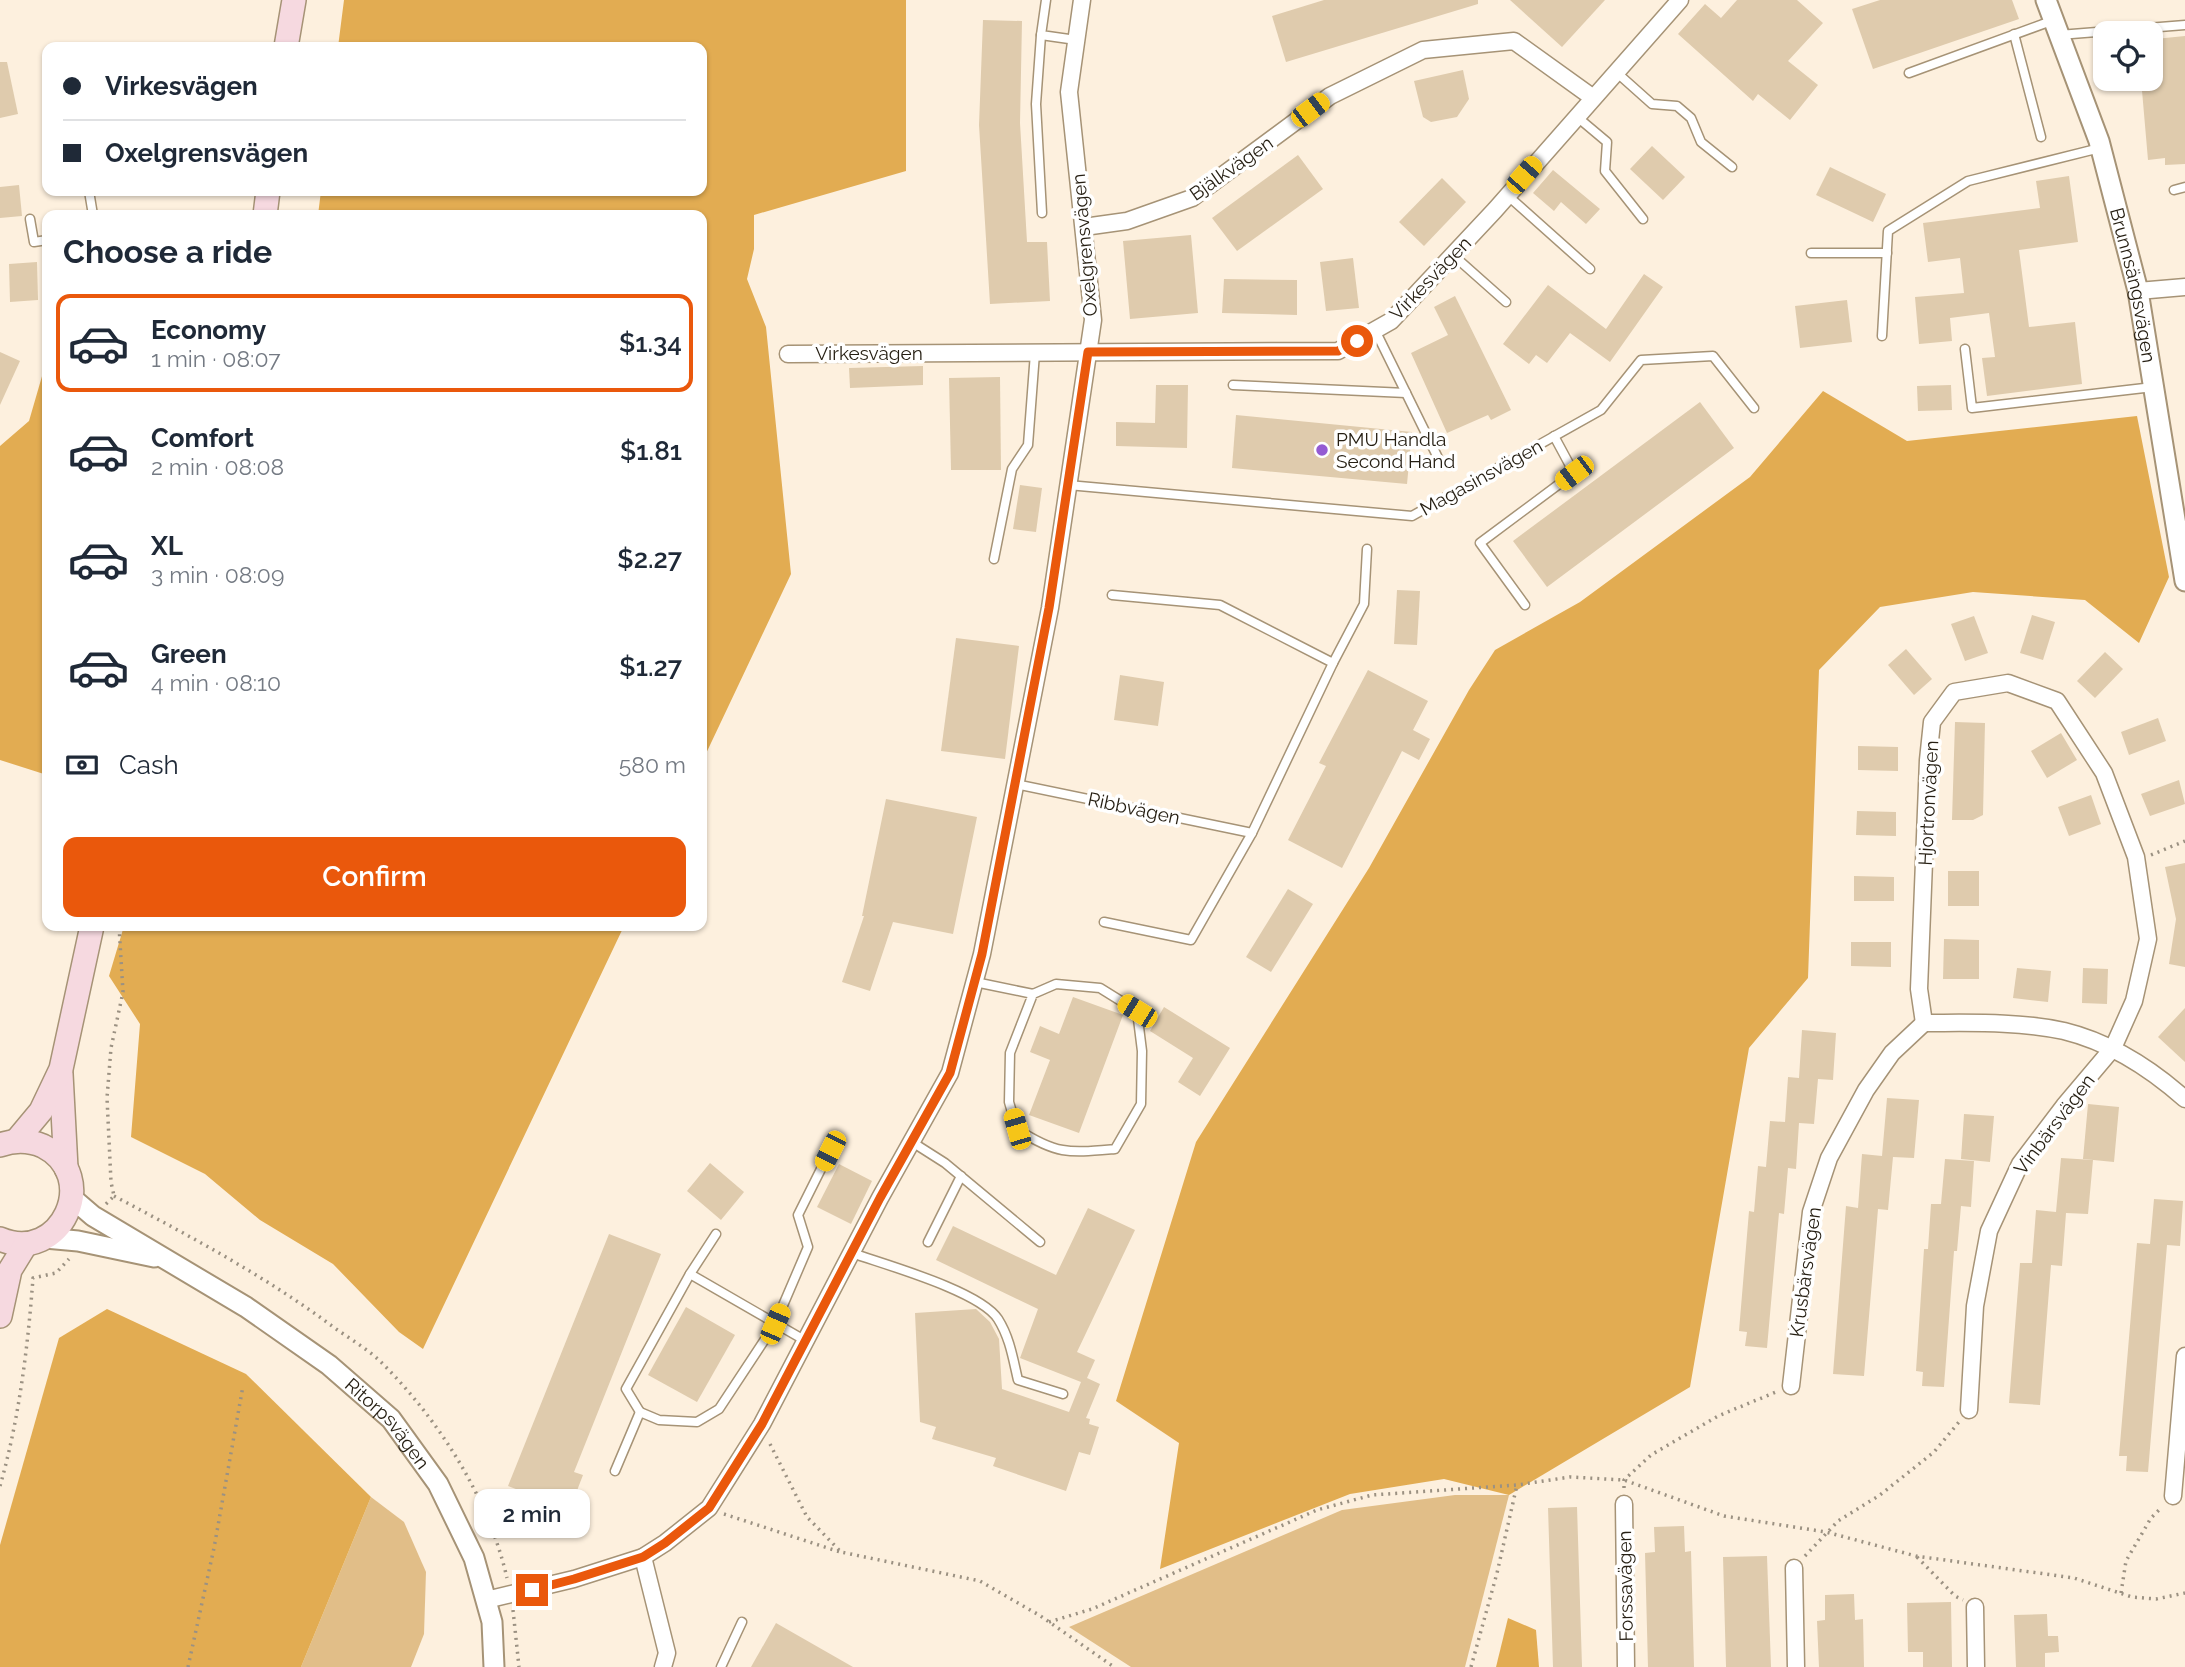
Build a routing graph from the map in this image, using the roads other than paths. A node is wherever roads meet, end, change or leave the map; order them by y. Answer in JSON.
{"nodes":[{"id":1,"x":294,"y":0,"type":"edge"},
{"id":2,"x":1046,"y":0,"type":"edge"},
{"id":3,"x":1082,"y":0,"type":"edge"},
{"id":4,"x":1680,"y":0,"type":"edge"},
{"id":5,"x":2046,"y":0,"type":"edge"},
{"id":6,"x":2185,"y":25,"type":"edge"},
{"id":7,"x":2056,"y":27,"type":"junction"},
{"id":8,"x":2014,"y":34,"type":"junction"},
{"id":9,"x":1041,"y":36,"type":"junction"},
{"id":10,"x":1076,"y":40,"type":"junction"},
{"id":11,"x":287,"y":42,"type":"edge"},
{"id":12,"x":1615,"y":71,"type":"junction"},
{"id":13,"x":1909,"y":73,"type":"dead end"},
{"id":14,"x":1592,"y":97,"type":"junction"},
{"id":15,"x":1576,"y":116,"type":"junction"},
{"id":16,"x":2041,"y":136,"type":"dead end"},
{"id":17,"x":2100,"y":148,"type":"junction"},
{"id":18,"x":1731,"y":167,"type":"dead end"},
{"id":19,"x":2185,"y":187,"type":"edge"},
{"id":20,"x":2174,"y":190,"type":"dead end"},
{"id":21,"x":1507,"y":195,"type":"junction"},
{"id":22,"x":1042,"y":213,"type":"dead end"},
{"id":23,"x":30,"y":219,"type":"dead end"},
{"id":24,"x":1643,"y":219,"type":"dead end"},
{"id":25,"x":1084,"y":227,"type":"junction"},
{"id":26,"x":42,"y":241,"type":"edge"},
{"id":27,"x":1811,"y":253,"type":"dead end"},
{"id":28,"x":1887,"y":253,"type":"junction"},
{"id":29,"x":1453,"y":255,"type":"junction"},
{"id":30,"x":1590,"y":269,"type":"dead end"},
{"id":31,"x":2185,"y":287,"type":"edge"},
{"id":32,"x":2138,"y":291,"type":"junction"},
{"id":33,"x":1506,"y":302,"type":"dead end"},
{"id":34,"x":1376,"y":330,"type":"junction"},
{"id":35,"x":1882,"y":335,"type":"dead end"},
{"id":36,"x":1965,"y":349,"type":"dead end"},
{"id":37,"x":1088,"y":352,"type":"junction"},
{"id":38,"x":1035,"y":353,"type":"junction"},
{"id":39,"x":788,"y":354,"type":"dead end"},
{"id":40,"x":1233,"y":386,"type":"dead end"},
{"id":41,"x":2153,"y":387,"type":"junction"},
{"id":42,"x":1406,"y":393,"type":"junction"},
{"id":43,"x":1754,"y":408,"type":"dead end"},
{"id":44,"x":1554,"y":436,"type":"junction"},
{"id":45,"x":1441,"y":464,"type":"dead end"},
{"id":46,"x":1068,"y":485,"type":"junction"},
{"id":47,"x":1367,"y":548,"type":"dead end"},
{"id":48,"x":993,"y":559,"type":"dead end"},
{"id":49,"x":2185,"y":581,"type":"edge"},
{"id":50,"x":1112,"y":595,"type":"dead end"},
{"id":51,"x":1525,"y":605,"type":"dead end"},
{"id":52,"x":1333,"y":663,"type":"junction"},
{"id":53,"x":1015,"y":784,"type":"junction"},
{"id":54,"x":1252,"y":833,"type":"junction"},
{"id":55,"x":1104,"y":922,"type":"dead end"},
{"id":56,"x":91,"y":931,"type":"edge"},
{"id":57,"x":975,"y":982,"type":"junction"},
{"id":58,"x":1033,"y":994,"type":"junction"},
{"id":59,"x":1924,"y":1023,"type":"junction"},
{"id":60,"x":2113,"y":1048,"type":"junction"},
{"id":61,"x":61,"y":1069,"type":"junction"},
{"id":62,"x":2185,"y":1099,"type":"edge"},
{"id":63,"x":912,"y":1142,"type":"junction"},
{"id":64,"x":8,"y":1143,"type":"edge"},
{"id":65,"x":830,"y":1151,"type":"dead end"},
{"id":66,"x":66,"y":1168,"type":"junction"},
{"id":67,"x":961,"y":1176,"type":"junction"},
{"id":68,"x":72,"y":1198,"type":"junction"},
{"id":69,"x":716,"y":1234,"type":"dead end"},
{"id":70,"x":0,"y":1240,"type":"edge"},
{"id":71,"x":35,"y":1241,"type":"junction"},
{"id":72,"x":1040,"y":1241,"type":"dead end"},
{"id":73,"x":928,"y":1242,"type":"dead end"},
{"id":74,"x":852,"y":1252,"type":"junction"},
{"id":75,"x":172,"y":1261,"type":"junction"},
{"id":76,"x":690,"y":1274,"type":"junction"},
{"id":77,"x":0,"y":1316,"type":"edge"},
{"id":78,"x":775,"y":1324,"type":"junction"},
{"id":79,"x":806,"y":1341,"type":"junction"},
{"id":80,"x":2185,"y":1356,"type":"edge"},
{"id":81,"x":1791,"y":1386,"type":"road end"},
{"id":82,"x":1063,"y":1394,"type":"dead end"},
{"id":83,"x":1969,"y":1409,"type":"road end"},
{"id":84,"x":640,"y":1412,"type":"junction"},
{"id":85,"x":615,"y":1471,"type":"dead end"},
{"id":86,"x":2173,"y":1496,"type":"road end"},
{"id":87,"x":1624,"y":1504,"type":"road end"},
{"id":88,"x":643,"y":1557,"type":"junction"},
{"id":89,"x":1794,"y":1568,"type":"road end"},
{"id":90,"x":486,"y":1600,"type":"junction"},
{"id":91,"x":1975,"y":1607,"type":"road end"},
{"id":92,"x":742,"y":1622,"type":"dead end"},
{"id":93,"x":494,"y":1667,"type":"edge"},
{"id":94,"x":663,"y":1667,"type":"edge"},
{"id":95,"x":721,"y":1667,"type":"edge"},
{"id":96,"x":1626,"y":1667,"type":"edge"},
{"id":97,"x":1796,"y":1667,"type":"edge"},
{"id":98,"x":1976,"y":1667,"type":"edge"}],
"edges":[{"from":1,"to":11,"type":"main road"},
{"from":2,"to":9,"type":"lane"},
{"from":3,"to":10,"type":"street","name":"Oxelgrensvägen"},
{"from":4,"to":12,"type":"street","name":"Virkesvägen"},
{"from":5,"to":7,"type":"street","name":"Brunnsängsvägen"},
{"from":6,"to":7,"type":"lane"},
{"from":7,"to":8,"type":"lane"},
{"from":7,"to":17,"type":"street","name":"Brunnsängsvägen"},
{"from":8,"to":13,"type":"lane"},
{"from":8,"to":16,"type":"lane"},
{"from":9,"to":10,"type":"lane"},
{"from":9,"to":22,"type":"lane"},
{"from":10,"to":25,"type":"street","name":"Oxelgrensvägen"},
{"from":12,"to":14,"type":"street","name":"Virkesvägen"},
{"from":12,"to":18,"type":"lane"},
{"from":14,"to":15,"type":"street","name":"Virkesvägen"},
{"from":14,"to":25,"type":"street","name":"Bjälkvägen"},
{"from":15,"to":21,"type":"street","name":"Virkesvägen"},
{"from":15,"to":24,"type":"lane"},
{"from":17,"to":28,"type":"lane"},
{"from":17,"to":32,"type":"street","name":"Brunnsängsvägen"},
{"from":19,"to":20,"type":"lane"},
{"from":21,"to":29,"type":"street","name":"Virkesvägen"},
{"from":21,"to":30,"type":"lane"},
{"from":23,"to":26,"type":"lane"},
{"from":25,"to":37,"type":"street","name":"Oxelgrensvägen"},
{"from":27,"to":28,"type":"lane"},
{"from":28,"to":35,"type":"lane"},
{"from":29,"to":33,"type":"lane"},
{"from":29,"to":34,"type":"street","name":"Virkesvägen"},
{"from":31,"to":32,"type":"street"},
{"from":32,"to":41,"type":"street","name":"Brunnsängsvägen"},
{"from":34,"to":37,"type":"street","name":"Virkesvägen"},
{"from":34,"to":42,"type":"lane"},
{"from":36,"to":41,"type":"lane"},
{"from":37,"to":38,"type":"street","name":"Virkesvägen"},
{"from":37,"to":46,"type":"street","name":"Oxelgrensvägen"},
{"from":38,"to":39,"type":"street","name":"Virkesvägen"},
{"from":38,"to":48,"type":"lane"},
{"from":40,"to":42,"type":"lane"},
{"from":41,"to":49,"type":"street","name":"Brunnsängsvägen"},
{"from":42,"to":45,"type":"lane"},
{"from":43,"to":44,"type":"lane","name":"Magasinsvägen"},
{"from":44,"to":46,"type":"lane","name":"Magasinsvägen"},
{"from":44,"to":51,"type":"lane"},
{"from":46,"to":53,"type":"street","name":"Oxelgrensvägen"},
{"from":47,"to":52,"type":"lane"},
{"from":50,"to":52,"type":"lane"},
{"from":52,"to":54,"type":"lane"},
{"from":53,"to":54,"type":"lane","name":"Ribbvägen"},
{"from":53,"to":57,"type":"street","name":"Oxelgrensvägen"},
{"from":54,"to":55,"type":"lane"},
{"from":56,"to":61,"type":"main road"},
{"from":57,"to":58,"type":"lane"},
{"from":57,"to":63,"type":"street","name":"Oxelgrensvägen"},
{"from":58,"to":58,"type":"lane"},
{"from":59,"to":60,"type":"street"},
{"from":59,"to":60,"type":"street","name":"Hjortronvägen"},
{"from":59,"to":81,"type":"street","name":"Krusbärsvägen"},
{"from":60,"to":62,"type":"street"},
{"from":60,"to":83,"type":"street","name":"Vinbärsvägen"},
{"from":61,"to":64,"type":"main road"},
{"from":61,"to":66,"type":"main road"},
{"from":63,"to":67,"type":"lane"},
{"from":63,"to":74,"type":"street","name":"Oxelgrensvägen"},
{"from":64,"to":66,"type":"main road"},
{"from":65,"to":78,"type":"lane"},
{"from":66,"to":68,"type":"main road"},
{"from":67,"to":72,"type":"lane"},
{"from":67,"to":73,"type":"lane"},
{"from":68,"to":71,"type":"main road"},
{"from":68,"to":75,"type":"street","name":"Ritorpsvägen"},
{"from":69,"to":76,"type":"lane"},
{"from":70,"to":71,"type":"main road"},
{"from":71,"to":75,"type":"street","name":"Ritorpsvägen"},
{"from":71,"to":77,"type":"main road"},
{"from":74,"to":79,"type":"street","name":"Oxelgrensvägen"},
{"from":74,"to":82,"type":"lane"},
{"from":75,"to":90,"type":"street","name":"Ritorpsvägen"},
{"from":76,"to":78,"type":"lane"},
{"from":76,"to":84,"type":"lane"},
{"from":78,"to":79,"type":"lane"},
{"from":78,"to":84,"type":"lane"},
{"from":79,"to":88,"type":"street","name":"Oxelgrensvägen"},
{"from":80,"to":86,"type":"street"},
{"from":84,"to":85,"type":"lane"},
{"from":87,"to":96,"type":"street","name":"Forssavägen"},
{"from":88,"to":90,"type":"street","name":"Oxelgrensvägen"},
{"from":88,"to":94,"type":"street"},
{"from":89,"to":97,"type":"street"},
{"from":90,"to":93,"type":"street","name":"Ritorpsvägen"},
{"from":91,"to":98,"type":"street"},
{"from":92,"to":95,"type":"lane"}]}
